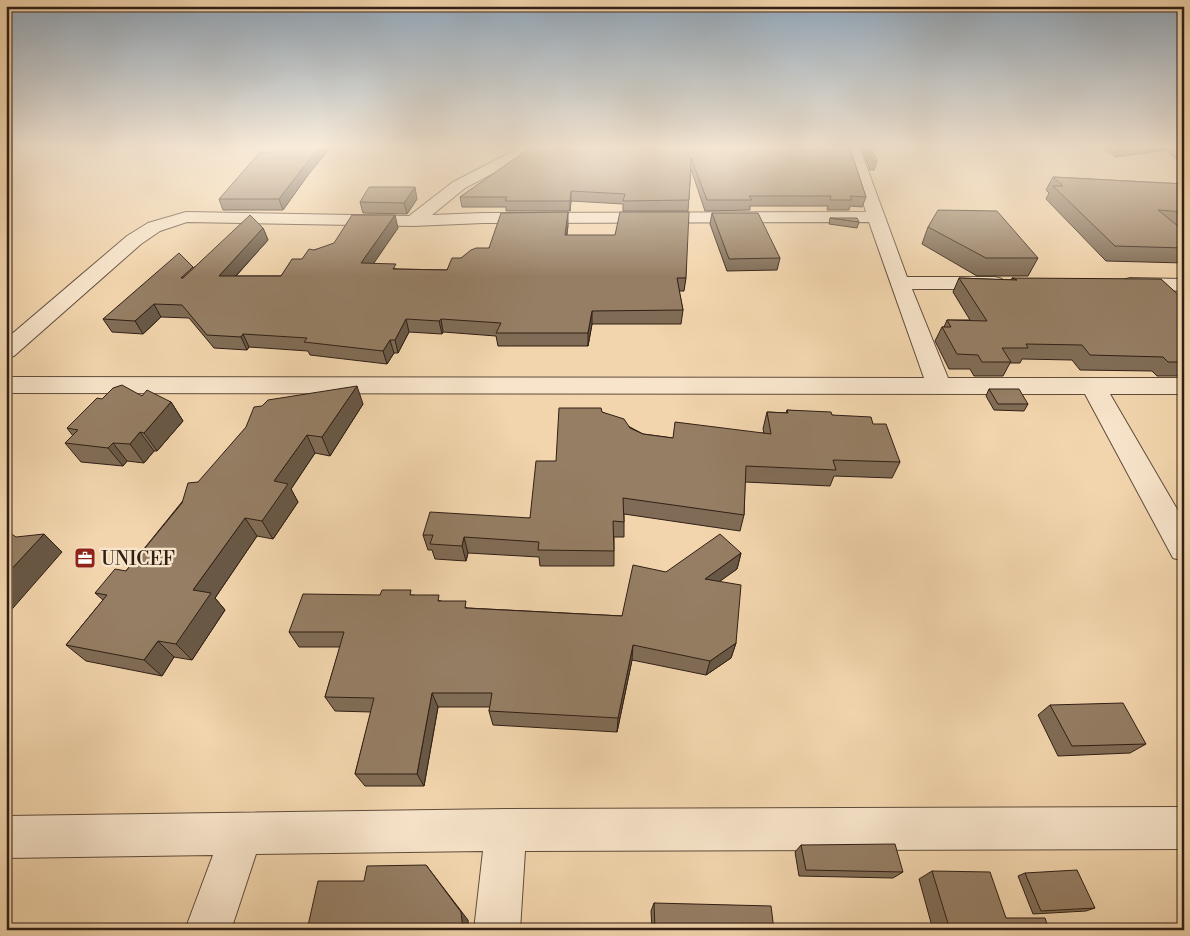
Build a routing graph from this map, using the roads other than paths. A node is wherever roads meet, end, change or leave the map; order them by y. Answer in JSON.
{"nodes":[{"id":1,"x":454,"y":190,"type":"edge"},
{"id":2,"x":867,"y":190,"type":"edge"},
{"id":3,"x":876,"y":216,"type":"junction"},
{"id":4,"x":413,"y":221,"type":"junction"},
{"id":5,"x":899,"y":283,"type":"junction"},
{"id":6,"x":1017,"y":284,"type":"edge"},
{"id":7,"x":1115,"y":284,"type":"edge"},
{"id":8,"x":1184,"y":285,"type":"edge"},
{"id":9,"x":6,"y":352,"type":"edge"},
{"id":10,"x":6,"y":385,"type":"edge"},
{"id":11,"x":1184,"y":386,"type":"edge"},
{"id":12,"x":939,"y":387,"type":"junction"},
{"id":13,"x":1094,"y":387,"type":"junction"},
{"id":14,"x":1176,"y":522,"type":"edge"},
{"id":15,"x":1184,"y":550,"type":"edge"},
{"id":16,"x":1184,"y":828,"type":"edge"},
{"id":17,"x":506,"y":830,"type":"junction"},
{"id":18,"x":242,"y":833,"type":"junction"},
{"id":19,"x":6,"y":837,"type":"edge"},
{"id":20,"x":208,"y":930,"type":"edge"},
{"id":21,"x":497,"y":930,"type":"edge"}],
"edges":[{"from":1,"to":4,"type":"street"},
{"from":2,"to":3,"type":"street"},
{"from":3,"to":4,"type":"street"},
{"from":3,"to":5,"type":"street"},
{"from":4,"to":9,"type":"street"},
{"from":5,"to":6,"type":"street"},
{"from":5,"to":12,"type":"street"},
{"from":7,"to":8,"type":"street"},
{"from":10,"to":12,"type":"street"},
{"from":11,"to":13,"type":"street"},
{"from":12,"to":13,"type":"street"},
{"from":13,"to":14,"type":"street"},
{"from":14,"to":15,"type":"street"},
{"from":16,"to":17,"type":"street"},
{"from":17,"to":18,"type":"street"},
{"from":17,"to":21,"type":"street"},
{"from":18,"to":19,"type":"street"},
{"from":18,"to":20,"type":"street"}]}
